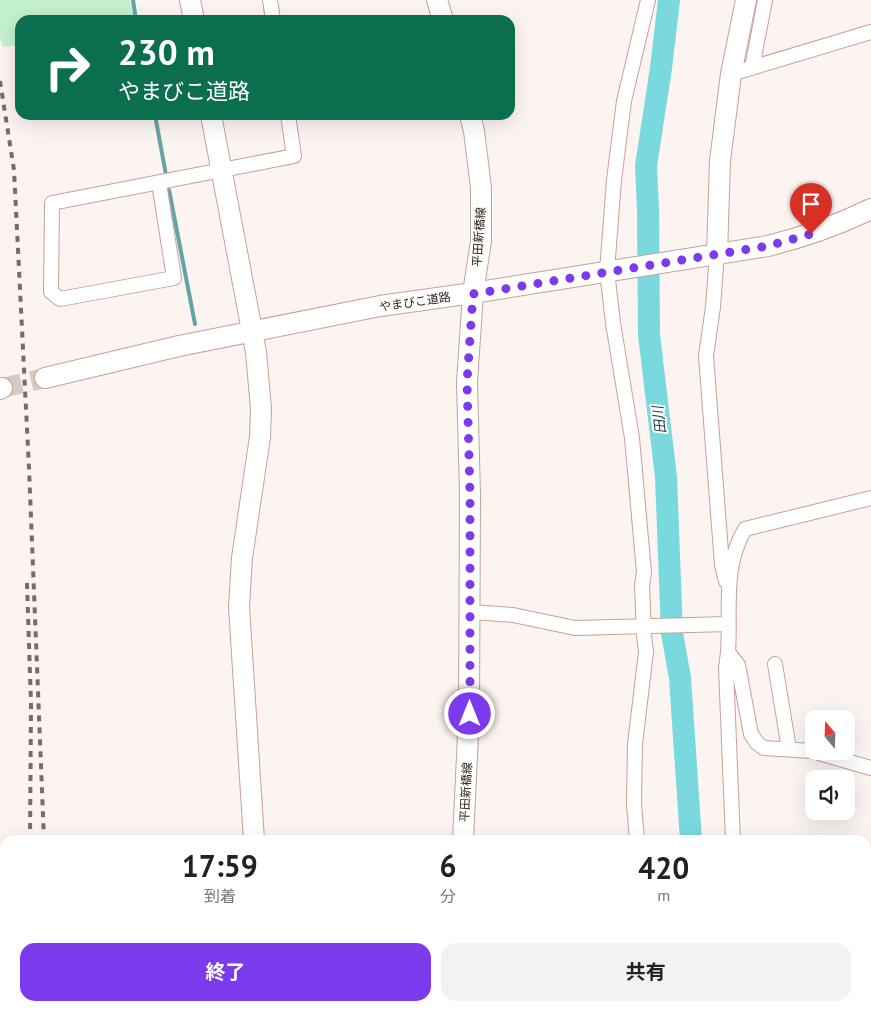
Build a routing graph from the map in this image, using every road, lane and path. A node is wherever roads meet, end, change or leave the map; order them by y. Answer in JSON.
{"nodes":[{"id":1,"x":190,"y":0,"type":"edge"},
{"id":2,"x":270,"y":0,"type":"edge"},
{"id":3,"x":437,"y":0,"type":"edge"},
{"id":4,"x":648,"y":0,"type":"edge"},
{"id":5,"x":746,"y":0,"type":"edge"},
{"id":6,"x":764,"y":0,"type":"edge"},
{"id":7,"x":193,"y":15,"type":"edge"},
{"id":8,"x":272,"y":15,"type":"edge"},
{"id":9,"x":442,"y":15,"type":"edge"},
{"id":10,"x":871,"y":32,"type":"edge"},
{"id":11,"x":752,"y":68,"type":"junction"},
{"id":12,"x":732,"y":74,"type":"junction"},
{"id":13,"x":212,"y":120,"type":"edge"},
{"id":14,"x":289,"y":120,"type":"edge"},
{"id":15,"x":471,"y":120,"type":"edge"},
{"id":16,"x":222,"y":170,"type":"junction"},
{"id":17,"x":158,"y":183,"type":"junction"},
{"id":18,"x":871,"y":209,"type":"edge"},
{"id":19,"x":709,"y":255,"type":"junction"},
{"id":20,"x":611,"y":270,"type":"junction"},
{"id":21,"x":473,"y":294,"type":"junction"},
{"id":22,"x":252,"y":333,"type":"junction"},
{"id":23,"x":45,"y":378,"type":"tunnel mouth"},
{"id":24,"x":871,"y":498,"type":"edge"},
{"id":25,"x":728,"y":590,"type":"junction"},
{"id":26,"x":470,"y":612,"type":"junction"},
{"id":27,"x":725,"y":624,"type":"junction"},
{"id":28,"x":645,"y":626,"type":"junction"},
{"id":29,"x":728,"y":652,"type":"junction"},
{"id":30,"x":775,"y":664,"type":"dead end"},
{"id":31,"x":789,"y":749,"type":"junction"},
{"id":32,"x":871,"y":768,"type":"edge"},
{"id":33,"x":254,"y":835,"type":"edge"},
{"id":34,"x":463,"y":835,"type":"edge"},
{"id":35,"x":637,"y":835,"type":"edge"},
{"id":36,"x":734,"y":835,"type":"edge"}],
"edges":[{"from":1,"to":7,"type":"street"},
{"from":2,"to":8,"type":"street"},
{"from":3,"to":9,"type":"street"},
{"from":4,"to":20,"type":"street"},
{"from":5,"to":12,"type":"street"},
{"from":6,"to":11,"type":"street"},
{"from":10,"to":11,"type":"street"},
{"from":11,"to":12,"type":"street"},
{"from":12,"to":19,"type":"street"},
{"from":13,"to":16,"type":"street"},
{"from":14,"to":16,"type":"street"},
{"from":15,"to":21,"type":"street","name":"平田新橋線"},
{"from":16,"to":17,"type":"street"},
{"from":16,"to":22,"type":"street"},
{"from":17,"to":17,"type":"street"},
{"from":18,"to":19,"type":"street","name":"やまびこ道路"},
{"from":19,"to":20,"type":"street","name":"やまびこ道路"},
{"from":19,"to":25,"type":"street"},
{"from":20,"to":21,"type":"street","name":"やまびこ道路"},
{"from":20,"to":28,"type":"street"},
{"from":21,"to":22,"type":"street","name":"やまびこ道路"},
{"from":21,"to":26,"type":"street","name":"平田新橋線"},
{"from":22,"to":23,"type":"street","name":"やまびこ道路"},
{"from":22,"to":33,"type":"street"},
{"from":24,"to":25,"type":"street"},
{"from":25,"to":27,"type":"street"},
{"from":26,"to":28,"type":"street"},
{"from":26,"to":34,"type":"street","name":"平田新橋線"},
{"from":27,"to":28,"type":"street"},
{"from":27,"to":29,"type":"street"},
{"from":28,"to":35,"type":"street"},
{"from":29,"to":31,"type":"street"},
{"from":29,"to":36,"type":"street"},
{"from":30,"to":31,"type":"street"},
{"from":31,"to":32,"type":"street"}]}
